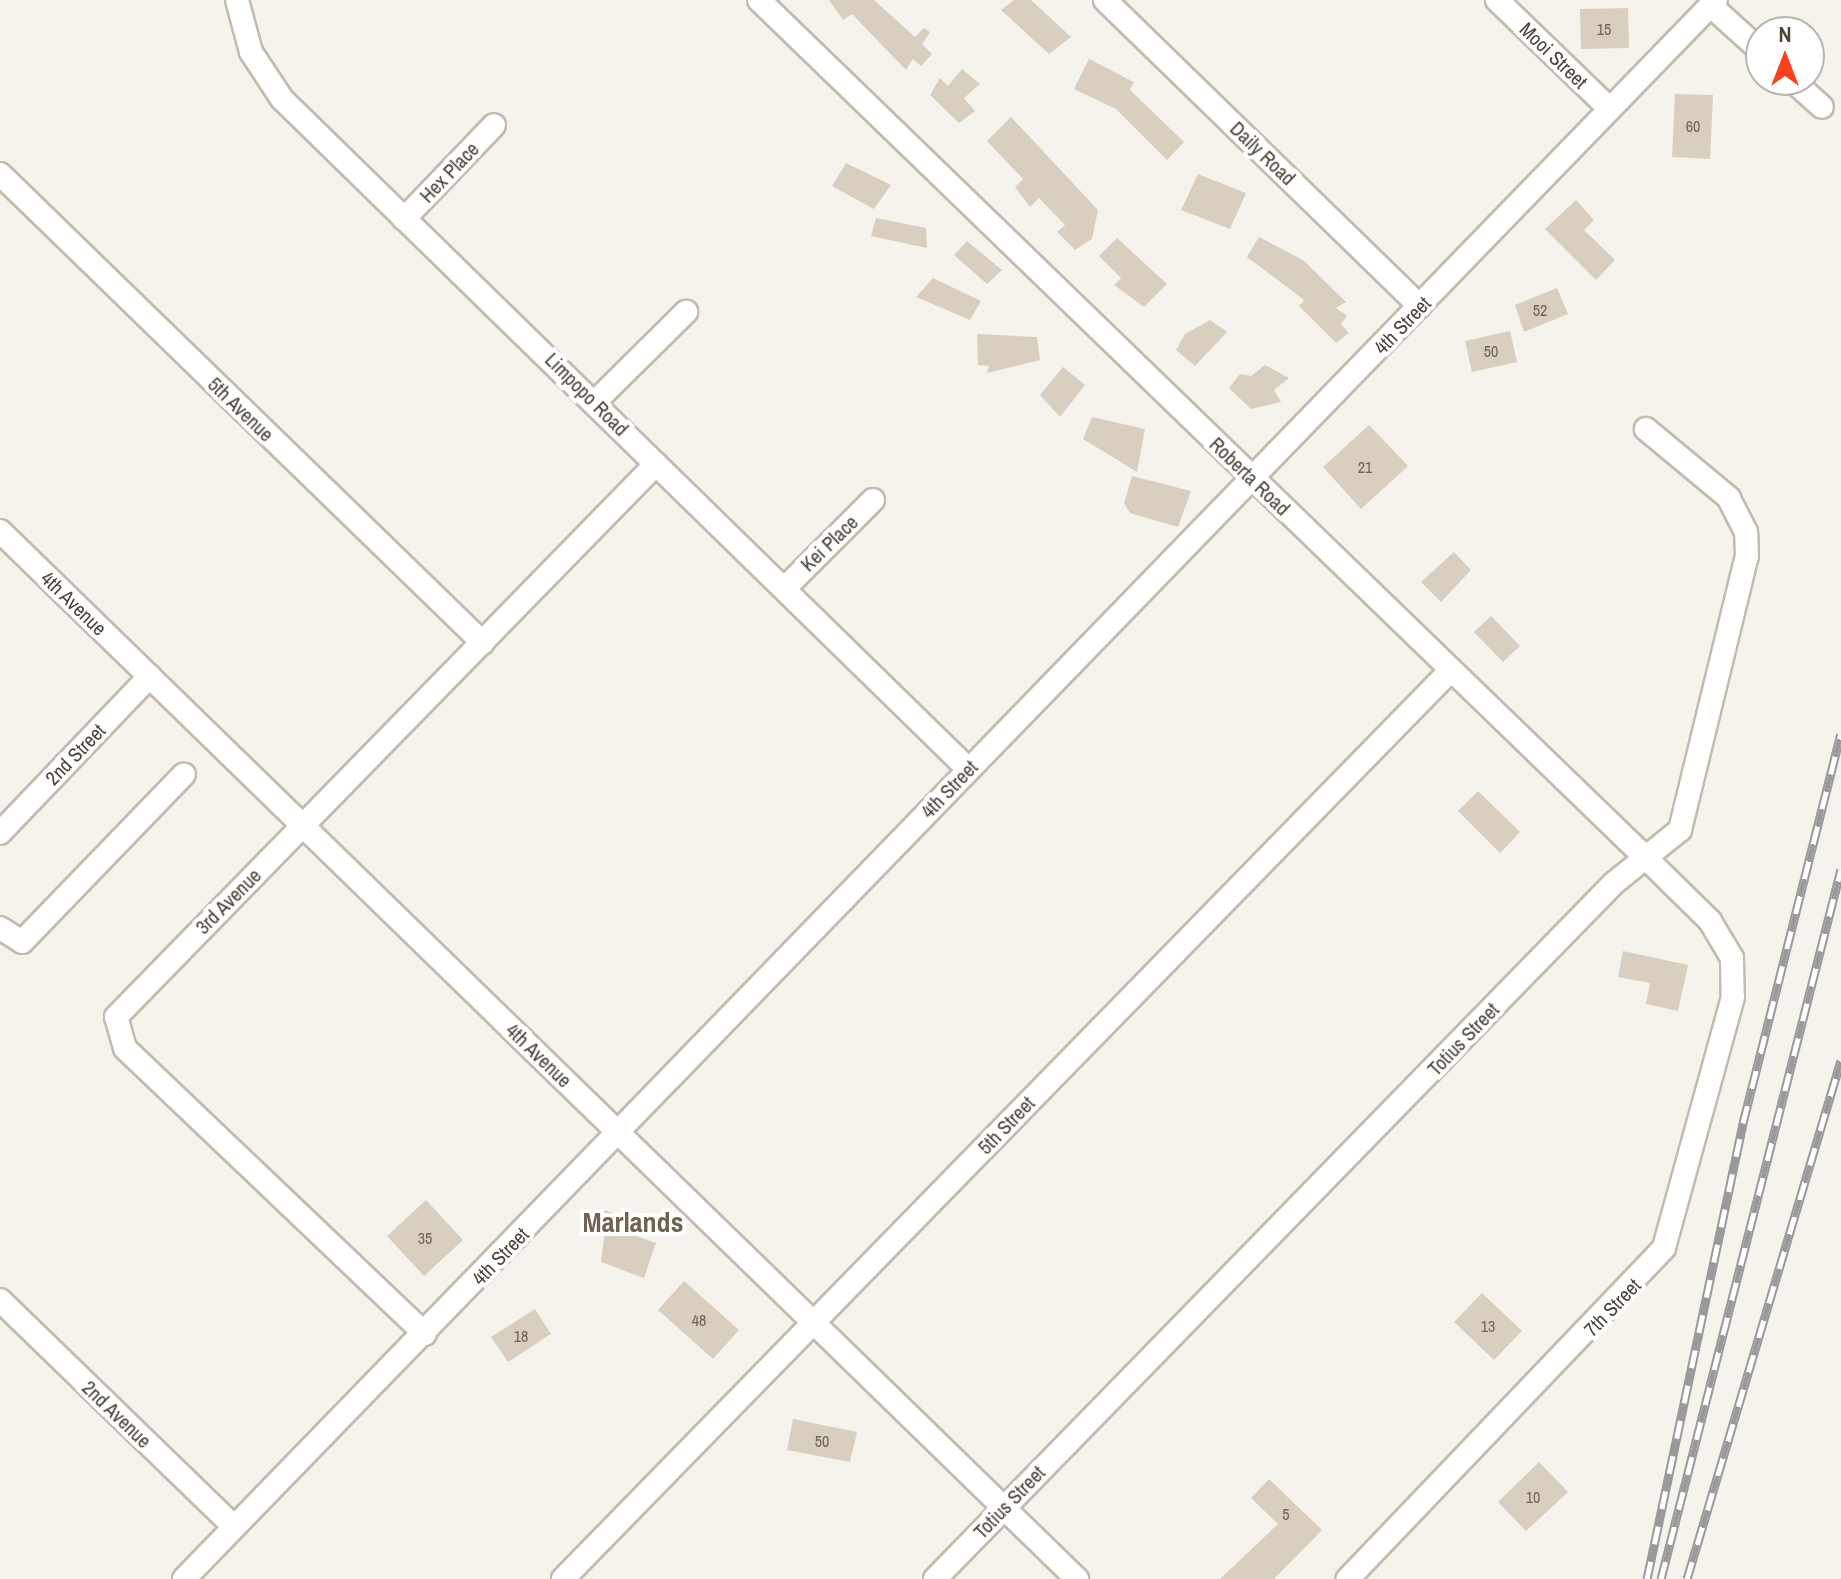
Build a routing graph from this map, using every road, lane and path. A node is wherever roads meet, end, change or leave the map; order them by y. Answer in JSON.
{"nodes":[{"id":1,"x":237,"y":0,"type":"edge"},
{"id":2,"x":759,"y":0,"type":"edge"},
{"id":3,"x":1105,"y":0,"type":"edge"},
{"id":4,"x":1497,"y":0,"type":"edge"},
{"id":5,"x":1713,"y":3,"type":"edge"},
{"id":6,"x":1745,"y":35,"type":"edge"},
{"id":7,"x":1810,"y":96,"type":"edge"},
{"id":8,"x":1822,"y":107,"type":"dead end"},
{"id":9,"x":1610,"y":109,"type":"junction"},
{"id":10,"x":494,"y":125,"type":"dead end"},
{"id":11,"x":0,"y":174,"type":"edge"},
{"id":12,"x":404,"y":219,"type":"junction"},
{"id":13,"x":1420,"y":306,"type":"junction"},
{"id":14,"x":686,"y":312,"type":"dead end"},
{"id":15,"x":596,"y":401,"type":"junction"},
{"id":16,"x":1646,"y":429,"type":"dead end"},
{"id":17,"x":656,"y":464,"type":"junction"},
{"id":18,"x":1253,"y":480,"type":"junction"},
{"id":19,"x":873,"y":500,"type":"dead end"},
{"id":20,"x":0,"y":531,"type":"edge"},
{"id":21,"x":786,"y":587,"type":"junction"},
{"id":22,"x":483,"y":643,"type":"junction"},
{"id":23,"x":1450,"y":671,"type":"junction"},
{"id":24,"x":150,"y":676,"type":"junction"},
{"id":25,"x":968,"y":769,"type":"junction"},
{"id":26,"x":184,"y":774,"type":"dead end"},
{"id":27,"x":303,"y":826,"type":"junction"},
{"id":28,"x":0,"y":833,"type":"edge"},
{"id":29,"x":1646,"y":858,"type":"junction"},
{"id":30,"x":0,"y":928,"type":"edge"},
{"id":31,"x":1732,"y":958,"type":"joint"},
{"id":32,"x":619,"y":1132,"type":"junction"},
{"id":33,"x":0,"y":1300,"type":"edge"},
{"id":34,"x":811,"y":1324,"type":"junction"},
{"id":35,"x":425,"y":1334,"type":"junction"},
{"id":36,"x":1002,"y":1507,"type":"junction"},
{"id":37,"x":234,"y":1527,"type":"junction"},
{"id":38,"x":184,"y":1579,"type":"edge"},
{"id":39,"x":563,"y":1579,"type":"edge"},
{"id":40,"x":935,"y":1579,"type":"edge"},
{"id":41,"x":1077,"y":1579,"type":"edge"},
{"id":42,"x":1348,"y":1579,"type":"edge"}],
"edges":[{"from":1,"to":12,"type":"street","name":"Limpopo Road"},
{"from":2,"to":18,"type":"street","name":"Roberta Road"},
{"from":3,"to":13,"type":"street","name":"Daily Road"},
{"from":4,"to":9,"type":"street","name":"Mooi Street"},
{"from":5,"to":6,"type":"street"},
{"from":5,"to":9,"type":"street","name":"4th Street"},
{"from":7,"to":8,"type":"street"},
{"from":9,"to":13,"type":"street","name":"4th Street"},
{"from":10,"to":12,"type":"street","name":"Hex Place"},
{"from":11,"to":22,"type":"street","name":"5th Avenue"},
{"from":12,"to":15,"type":"street","name":"Limpopo Road"},
{"from":13,"to":18,"type":"street","name":"4th Street"},
{"from":14,"to":15,"type":"street"},
{"from":15,"to":17,"type":"street","name":"Limpopo Road"},
{"from":16,"to":29,"type":"street","name":"Totius Street"},
{"from":17,"to":21,"type":"street","name":"Limpopo Road"},
{"from":17,"to":22,"type":"street","name":"3rd Avenue"},
{"from":18,"to":23,"type":"street","name":"Roberta Road"},
{"from":18,"to":25,"type":"street","name":"4th Street"},
{"from":19,"to":21,"type":"street","name":"Kei Place"},
{"from":20,"to":24,"type":"street","name":"4th Avenue"},
{"from":21,"to":25,"type":"street","name":"Limpopo Road"},
{"from":22,"to":27,"type":"street","name":"3rd Avenue"},
{"from":23,"to":29,"type":"street","name":"Roberta Road"},
{"from":23,"to":34,"type":"street","name":"5th Street"},
{"from":24,"to":27,"type":"street","name":"4th Avenue"},
{"from":24,"to":28,"type":"street","name":"2nd Street"},
{"from":25,"to":32,"type":"street","name":"4th Street"},
{"from":26,"to":30,"type":"street"},
{"from":27,"to":32,"type":"street","name":"4th Avenue"},
{"from":27,"to":35,"type":"street","name":"3rd Avenue"},
{"from":29,"to":31,"type":"street","name":"Roberta Road"},
{"from":29,"to":36,"type":"street","name":"Totius Street"},
{"from":31,"to":42,"type":"street","name":"7th Street"},
{"from":32,"to":34,"type":"street","name":"4th Avenue"},
{"from":32,"to":35,"type":"street","name":"4th Street"},
{"from":33,"to":37,"type":"street","name":"2nd Avenue"},
{"from":34,"to":36,"type":"street","name":"4th Avenue"},
{"from":34,"to":39,"type":"street","name":"5th Street"},
{"from":35,"to":37,"type":"street","name":"4th Street"},
{"from":36,"to":40,"type":"street","name":"Totius Street"},
{"from":36,"to":41,"type":"street","name":"4th Avenue"},
{"from":37,"to":38,"type":"street","name":"4th Street"}]}
